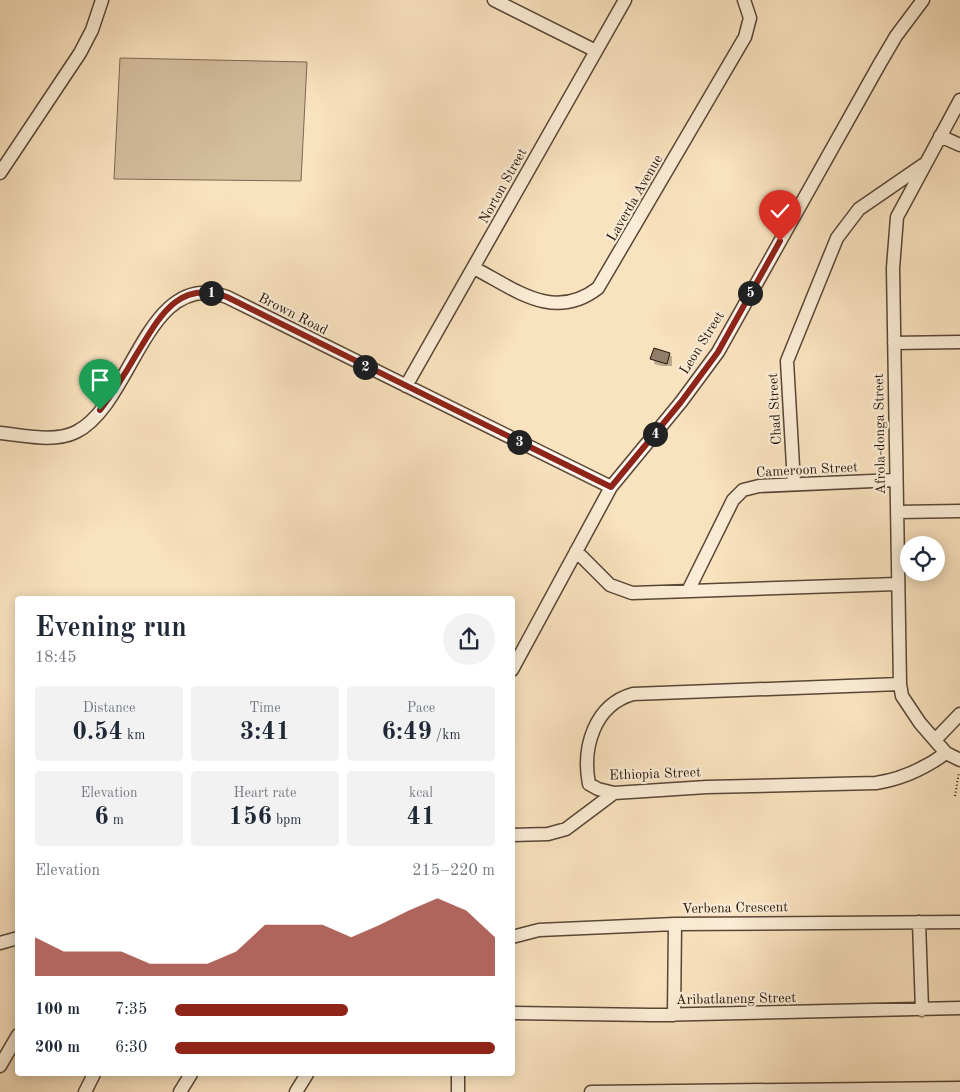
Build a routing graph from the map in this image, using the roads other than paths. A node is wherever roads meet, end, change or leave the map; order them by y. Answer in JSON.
{"nodes":[{"id":1,"x":102,"y":0,"type":"edge"},
{"id":2,"x":494,"y":0,"type":"edge"},
{"id":3,"x":625,"y":0,"type":"edge"},
{"id":4,"x":744,"y":0,"type":"edge"},
{"id":5,"x":923,"y":0,"type":"edge"},
{"id":6,"x":596,"y":51,"type":"junction"},
{"id":7,"x":960,"y":100,"type":"edge"},
{"id":8,"x":940,"y":136,"type":"junction"},
{"id":9,"x":960,"y":145,"type":"edge"},
{"id":10,"x":926,"y":164,"type":"junction"},
{"id":11,"x":0,"y":173,"type":"edge"},
{"id":12,"x":474,"y":268,"type":"junction"},
{"id":13,"x":960,"y":342,"type":"edge"},
{"id":14,"x":894,"y":343,"type":"junction"},
{"id":15,"x":406,"y":386,"type":"junction"},
{"id":16,"x":0,"y":433,"type":"edge"},
{"id":17,"x":896,"y":480,"type":"junction"},
{"id":18,"x":794,"y":484,"type":"junction"},
{"id":19,"x":611,"y":487,"type":"junction"},
{"id":20,"x":960,"y":511,"type":"edge"},
{"id":21,"x":897,"y":512,"type":"junction"},
{"id":22,"x":576,"y":551,"type":"junction"},
{"id":23,"x":897,"y":584,"type":"junction"},
{"id":24,"x":689,"y":589,"type":"junction"},
{"id":25,"x":515,"y":664,"type":"edge"},
{"id":26,"x":900,"y":684,"type":"junction"},
{"id":27,"x":960,"y":714,"type":"edge"},
{"id":28,"x":935,"y":740,"type":"junction"},
{"id":29,"x":946,"y":753,"type":"junction"},
{"id":30,"x":960,"y":760,"type":"edge"},
{"id":31,"x":614,"y":793,"type":"junction"},
{"id":32,"x":515,"y":836,"type":"edge"},
{"id":33,"x":919,"y":922,"type":"junction"},
{"id":34,"x":960,"y":922,"type":"edge"},
{"id":35,"x":674,"y":924,"type":"junction"},
{"id":36,"x":515,"y":936,"type":"edge"},
{"id":37,"x":15,"y":939,"type":"edge"},
{"id":38,"x":0,"y":943,"type":"edge"},
{"id":39,"x":960,"y":1008,"type":"edge"},
{"id":40,"x":922,"y":1010,"type":"junction"},
{"id":41,"x":515,"y":1013,"type":"edge"},
{"id":42,"x":674,"y":1015,"type":"junction"},
{"id":43,"x":15,"y":1040,"type":"edge"},
{"id":44,"x":0,"y":1066,"type":"edge"},
{"id":45,"x":93,"y":1076,"type":"edge"},
{"id":46,"x":190,"y":1076,"type":"edge"},
{"id":47,"x":305,"y":1076,"type":"edge"},
{"id":48,"x":458,"y":1076,"type":"edge"},
{"id":49,"x":960,"y":1088,"type":"edge"},
{"id":50,"x":939,"y":1090,"type":"edge"},
{"id":51,"x":701,"y":1091,"type":"edge"},
{"id":52,"x":85,"y":1092,"type":"edge"},
{"id":53,"x":180,"y":1092,"type":"edge"},
{"id":54,"x":297,"y":1092,"type":"edge"},
{"id":55,"x":458,"y":1092,"type":"edge"},
{"id":56,"x":590,"y":1092,"type":"edge"}],
"edges":[{"from":1,"to":11,"type":"street"},
{"from":2,"to":6,"type":"street"},
{"from":3,"to":6,"type":"street","name":"Norton Street"},
{"from":4,"to":12,"type":"street","name":"Laverda Avenue"},
{"from":5,"to":19,"type":"street","name":"Leon Street"},
{"from":6,"to":12,"type":"street","name":"Norton Street"},
{"from":7,"to":8,"type":"street","name":"Afrola-donga Street"},
{"from":8,"to":9,"type":"street"},
{"from":8,"to":10,"type":"street","name":"Afrola-donga Street"},
{"from":10,"to":14,"type":"street","name":"Afrola-donga Street"},
{"from":10,"to":18,"type":"street","name":"Chad Street"},
{"from":12,"to":15,"type":"street","name":"Norton Street"},
{"from":13,"to":14,"type":"street"},
{"from":14,"to":17,"type":"street","name":"Afrola-donga Street"},
{"from":15,"to":16,"type":"street","name":"Brown Road"},
{"from":15,"to":19,"type":"street","name":"Brown Road"},
{"from":17,"to":18,"type":"street","name":"Cameroon Street"},
{"from":17,"to":21,"type":"street","name":"Afrola-donga Street"},
{"from":18,"to":24,"type":"street","name":"Cameroon Street"},
{"from":19,"to":22,"type":"street","name":"Leon Street"},
{"from":20,"to":21,"type":"street"},
{"from":21,"to":23,"type":"street","name":"Afrola-donga Street"},
{"from":22,"to":24,"type":"street"},
{"from":22,"to":25,"type":"street","name":"Leon Street"},
{"from":23,"to":24,"type":"street"},
{"from":23,"to":26,"type":"street","name":"Afrola-donga Street"},
{"from":26,"to":28,"type":"street","name":"Afrola-donga Street"},
{"from":26,"to":31,"type":"street","name":"Ethiopia Street"},
{"from":27,"to":28,"type":"street"},
{"from":28,"to":29,"type":"street","name":"Afrola-donga Street"},
{"from":29,"to":30,"type":"street","name":"Afrola-donga Street"},
{"from":29,"to":31,"type":"street","name":"Ethiopia Street"},
{"from":31,"to":32,"type":"street"},
{"from":33,"to":34,"type":"street","name":"Verbena Crescent"},
{"from":33,"to":35,"type":"street","name":"Verbena Crescent"},
{"from":33,"to":40,"type":"street"},
{"from":35,"to":36,"type":"street","name":"Verbena Crescent"},
{"from":35,"to":42,"type":"street"},
{"from":37,"to":38,"type":"street"},
{"from":39,"to":40,"type":"street","name":"Aribatlaneng Street"},
{"from":40,"to":42,"type":"street","name":"Aribatlaneng Street"},
{"from":41,"to":42,"type":"street","name":"Aribatlaneng Street"},
{"from":43,"to":44,"type":"street"},
{"from":45,"to":52,"type":"street"},
{"from":46,"to":53,"type":"street"},
{"from":47,"to":54,"type":"street"},
{"from":48,"to":55,"type":"street"},
{"from":49,"to":50,"type":"street"},
{"from":50,"to":51,"type":"street"},
{"from":51,"to":56,"type":"street"}]}
